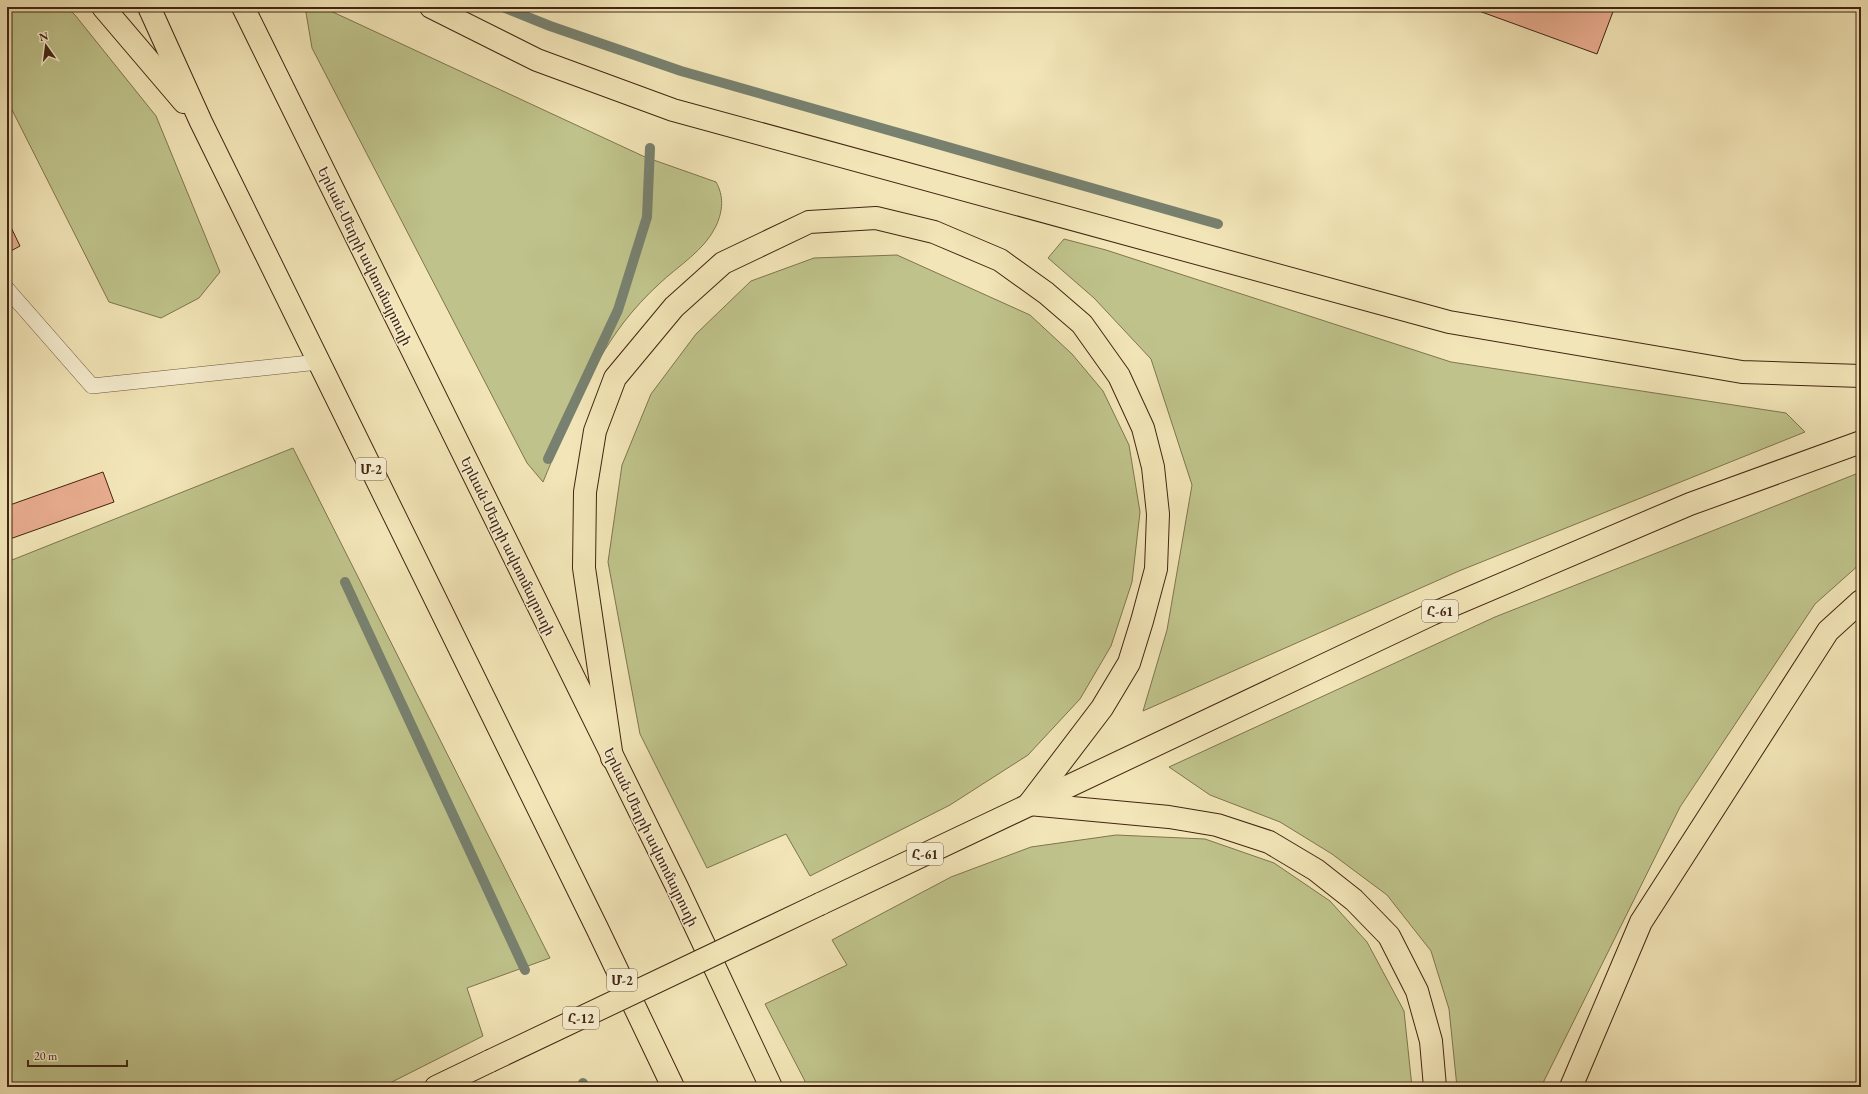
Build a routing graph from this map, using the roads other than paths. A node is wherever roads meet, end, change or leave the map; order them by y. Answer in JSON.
{"nodes":[{"id":1,"x":103,"y":7,"type":"edge"},
{"id":2,"x":149,"y":7,"type":"edge"},
{"id":3,"x":243,"y":7,"type":"edge"},
{"id":4,"x":431,"y":7,"type":"edge"},
{"id":5,"x":201,"y":122,"type":"junction"},
{"id":6,"x":7,"y":289,"type":"edge"},
{"id":7,"x":319,"y":362,"type":"junction"},
{"id":8,"x":1861,"y":376,"type":"edge"},
{"id":9,"x":1861,"y":442,"type":"edge"},
{"id":10,"x":1861,"y":601,"type":"edge"},
{"id":11,"x":612,"y":758,"type":"junction"},
{"id":12,"x":1030,"y":804,"type":"junction"},
{"id":13,"x":673,"y":974,"type":"joint"},
{"id":14,"x":436,"y":1087,"type":"edge"},
{"id":15,"x":673,"y":1087,"type":"edge"},
{"id":16,"x":771,"y":1087,"type":"edge"},
{"id":17,"x":1435,"y":1087,"type":"edge"},
{"id":18,"x":1571,"y":1087,"type":"edge"}],
"edges":[{"from":1,"to":5,"type":"main road"},
{"from":2,"to":5,"type":"main road","number":"Մ-2"},
{"from":3,"to":11,"type":"main road","name":"Երևան-Մեղրի ավտոմայրուղի"},
{"from":4,"to":8,"type":"main road"},
{"from":5,"to":7,"type":"main road","number":"Մ-2"},
{"from":6,"to":7,"type":"lane"},
{"from":7,"to":15,"type":"main road","number":"Մ-2"},
{"from":9,"to":12,"type":"main road","number":"Հ-61"},
{"from":10,"to":18,"type":"main road"},
{"from":11,"to":12,"type":"main road"},
{"from":11,"to":16,"type":"main road","name":"Երևան-Մեղրի ավտոմայրուղի"},
{"from":12,"to":13,"type":"main road","number":"Հ-61","bridge":true},
{"from":12,"to":17,"type":"main road"},
{"from":13,"to":14,"type":"main road","number":"Հ-12","bridge":true}]}
